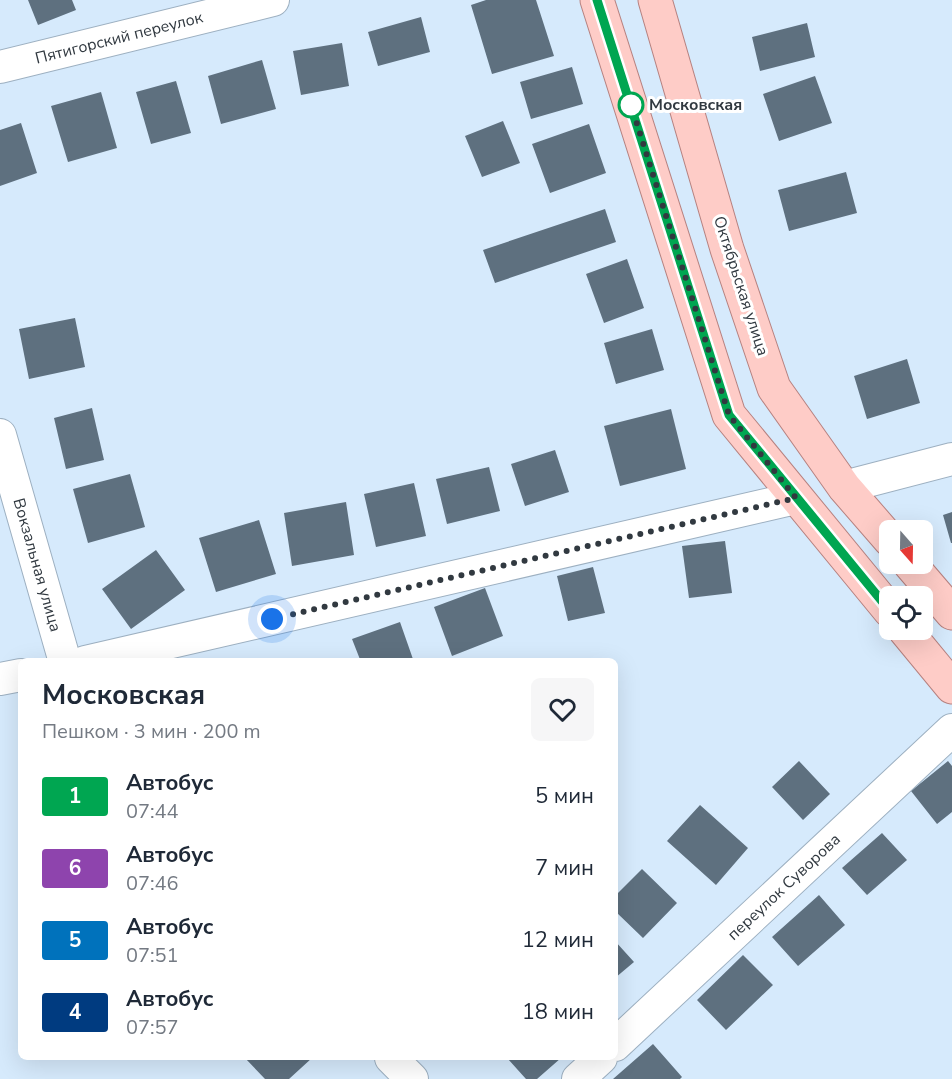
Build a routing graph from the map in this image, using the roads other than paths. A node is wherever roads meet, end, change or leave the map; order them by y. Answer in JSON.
{"nodes":[{"id":1,"x":273,"y":0,"type":"edge"},
{"id":2,"x":597,"y":0,"type":"edge"},
{"id":3,"x":655,"y":0,"type":"edge"},
{"id":4,"x":0,"y":67,"type":"edge"},
{"id":5,"x":0,"y":435,"type":"edge"},
{"id":6,"x":952,"y":459,"type":"edge"},
{"id":7,"x":844,"y":487,"type":"junction"},
{"id":8,"x":796,"y":498,"type":"junction"},
{"id":9,"x":879,"y":527,"type":"edge"},
{"id":10,"x":918,"y":574,"type":"edge"},
{"id":11,"x":879,"y":598,"type":"edge"},
{"id":12,"x":952,"y":614,"type":"edge"},
{"id":13,"x":913,"y":640,"type":"edge"},
{"id":14,"x":64,"y":658,"type":"edge"},
{"id":15,"x":102,"y":658,"type":"edge"},
{"id":16,"x":18,"y":676,"type":"edge"},
{"id":17,"x":0,"y":679,"type":"edge"},
{"id":18,"x":952,"y":687,"type":"edge"},
{"id":19,"x":952,"y":730,"type":"edge"},
{"id":20,"x":618,"y":1042,"type":"edge"},
{"id":21,"x":393,"y":1060,"type":"edge"},
{"id":22,"x":600,"y":1060,"type":"edge"},
{"id":23,"x":412,"y":1079,"type":"edge"},
{"id":24,"x":578,"y":1079,"type":"edge"}],
"edges":[{"from":1,"to":4,"type":"street","name":"Пятигорский переулок"},
{"from":2,"to":8,"type":"main road"},
{"from":3,"to":7,"type":"main road","name":"Октябрьская улица"},
{"from":5,"to":14,"type":"street","name":"Вокзальная улица"},
{"from":6,"to":7,"type":"street"},
{"from":7,"to":9,"type":"main road","name":"Октябрьская улица"},
{"from":8,"to":11,"type":"main road"},
{"from":8,"to":15,"type":"street"},
{"from":10,"to":12,"type":"main road"},
{"from":13,"to":18,"type":"main road"},
{"from":16,"to":17,"type":"street"},
{"from":19,"to":20,"type":"street","name":"переулок Суворова"},
{"from":21,"to":23,"type":"street"},
{"from":22,"to":24,"type":"street"}]}
